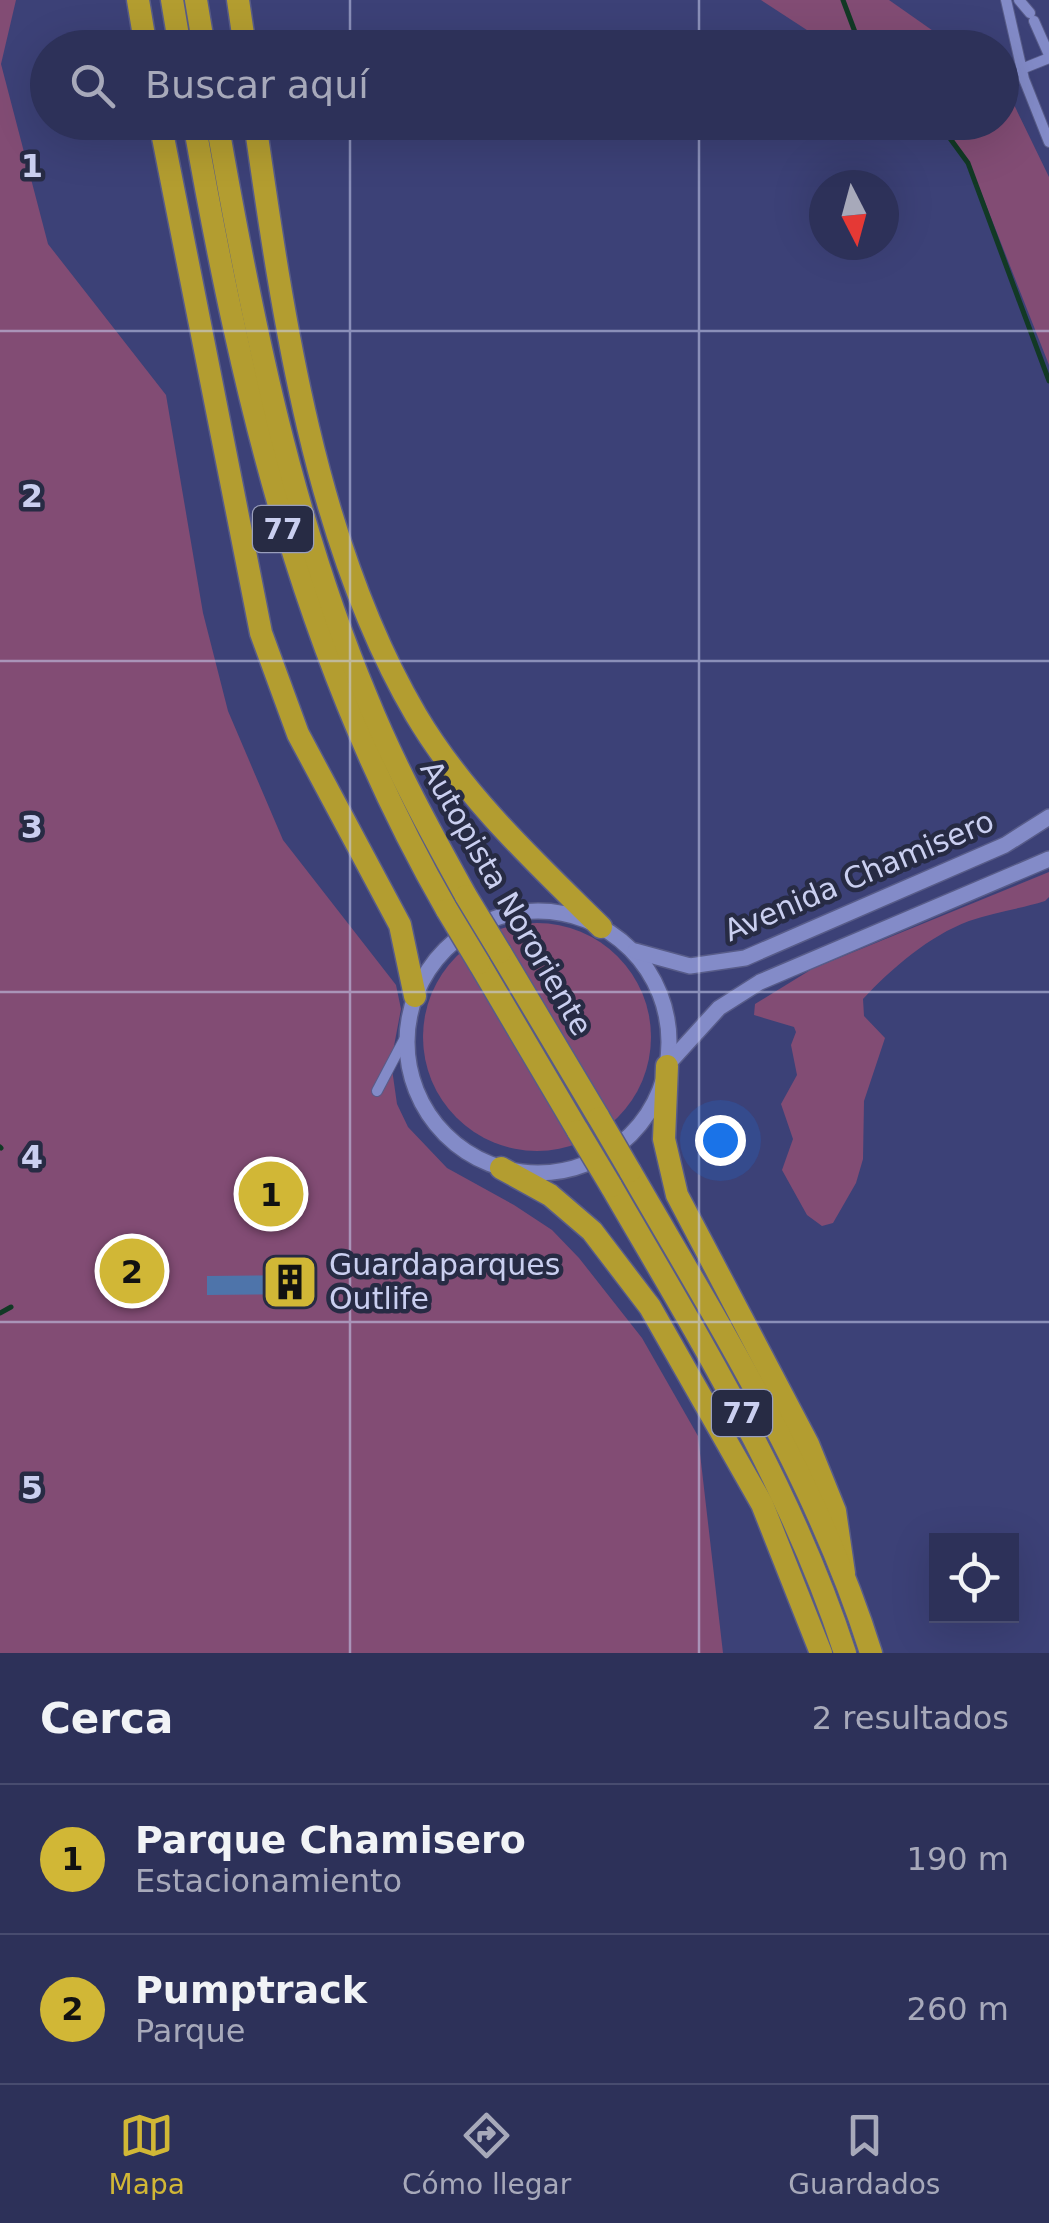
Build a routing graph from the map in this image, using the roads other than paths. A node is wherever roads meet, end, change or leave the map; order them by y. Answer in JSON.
{"nodes":[{"id":1,"x":138,"y":0,"type":"edge"},
{"id":2,"x":172,"y":0,"type":"edge"},
{"id":3,"x":196,"y":0,"type":"edge"},
{"id":4,"x":238,"y":0,"type":"edge"},
{"id":5,"x":1006,"y":0,"type":"edge"},
{"id":6,"x":1020,"y":0,"type":"edge"},
{"id":7,"x":143,"y":30,"type":"edge"},
{"id":8,"x":177,"y":30,"type":"edge"},
{"id":9,"x":201,"y":30,"type":"edge"},
{"id":10,"x":242,"y":30,"type":"edge"},
{"id":11,"x":1014,"y":30,"type":"edge"},
{"id":12,"x":1019,"y":49,"type":"edge"},
{"id":13,"x":1049,"y":56,"type":"edge"},
{"id":14,"x":1024,"y":68,"type":"junction"},
{"id":15,"x":164,"y":140,"type":"edge"},
{"id":16,"x":198,"y":140,"type":"edge"},
{"id":17,"x":222,"y":140,"type":"edge"},
{"id":18,"x":258,"y":140,"type":"edge"},
{"id":19,"x":1049,"y":142,"type":"edge"},
{"id":20,"x":1049,"y":817,"type":"edge"},
{"id":21,"x":1049,"y":858,"type":"edge"},
{"id":22,"x":600,"y":927,"type":"junction"},
{"id":23,"x":627,"y":946,"type":"junction"},
{"id":24,"x":415,"y":996,"type":"junction"},
{"id":25,"x":406,"y":1034,"type":"junction"},
{"id":26,"x":667,"y":1066,"type":"junction"},
{"id":27,"x":376,"y":1091,"type":"dead end"},
{"id":28,"x":501,"y":1168,"type":"junction"},
{"id":29,"x":844,"y":1574,"type":"junction"},
{"id":30,"x":821,"y":1653,"type":"edge"},
{"id":31,"x":846,"y":1653,"type":"edge"},
{"id":32,"x":870,"y":1653,"type":"edge"}],
"edges":[{"from":1,"to":7,"type":"highway"},
{"from":2,"to":8,"type":"highway"},
{"from":3,"to":9,"type":"highway"},
{"from":4,"to":10,"type":"highway"},
{"from":5,"to":11,"type":"street"},
{"from":6,"to":13,"type":"street"},
{"from":12,"to":14,"type":"street"},
{"from":13,"to":14,"type":"street"},
{"from":14,"to":19,"type":"street"},
{"from":15,"to":24,"type":"highway"},
{"from":16,"to":31,"type":"highway","name":"Autopista Nororiente","number":"77","bridge":true},
{"from":17,"to":29,"type":"highway","name":"Autopista Nororiente","number":"77","bridge":true},
{"from":18,"to":22,"type":"highway"},
{"from":20,"to":23,"type":"street","name":"Avenida Chamisero"},
{"from":21,"to":26,"type":"street","name":"Avenida Chamisero"},
{"from":22,"to":23,"type":"street"},
{"from":22,"to":24,"type":"street"},
{"from":23,"to":26,"type":"street"},
{"from":24,"to":25,"type":"street"},
{"from":25,"to":27,"type":"street"},
{"from":25,"to":28,"type":"street"},
{"from":26,"to":28,"type":"street"},
{"from":26,"to":29,"type":"highway"},
{"from":28,"to":30,"type":"highway"},
{"from":29,"to":32,"type":"highway","name":"Autopista Nororiente","number":"77"}]}
